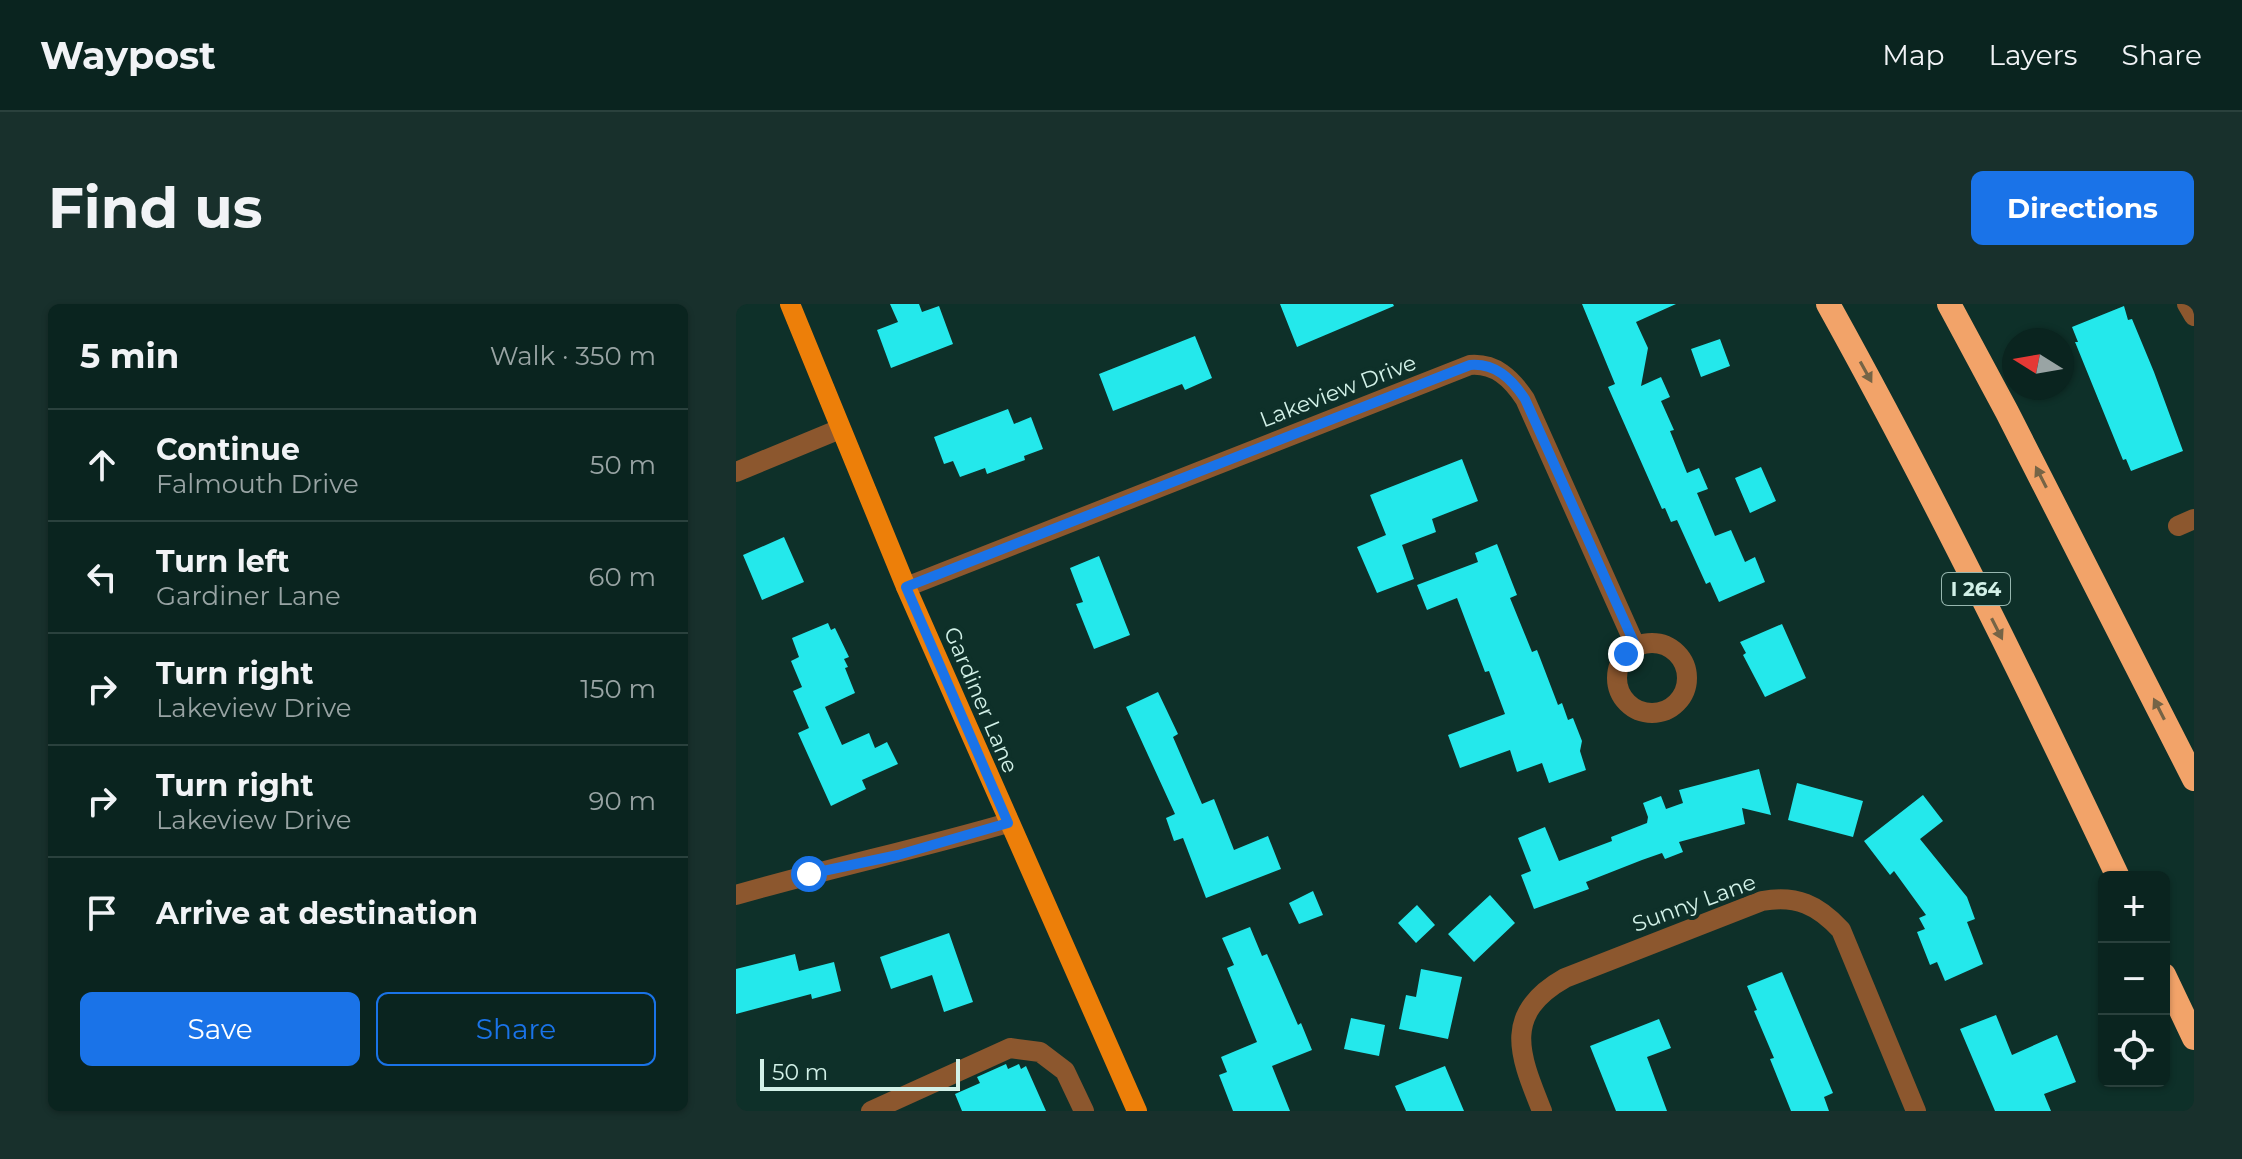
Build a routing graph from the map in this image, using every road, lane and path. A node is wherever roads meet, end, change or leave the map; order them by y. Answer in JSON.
{"nodes":[{"id":1,"x":790,"y":304,"type":"edge"},
{"id":2,"x":1828,"y":304,"type":"edge"},
{"id":3,"x":1949,"y":304,"type":"edge"},
{"id":4,"x":2187,"y":304,"type":"edge"},
{"id":5,"x":2194,"y":316,"type":"edge"},
{"id":6,"x":840,"y":429,"type":"junction"},
{"id":7,"x":736,"y":472,"type":"edge"},
{"id":8,"x":906,"y":587,"type":"junction"},
{"id":9,"x":1636,"y":647,"type":"dead end"},
{"id":10,"x":2194,"y":779,"type":"edge"},
{"id":11,"x":1008,"y":823,"type":"junction"},
{"id":12,"x":2115,"y":871,"type":"edge"},
{"id":13,"x":736,"y":895,"type":"edge"},
{"id":14,"x":2170,"y":988,"type":"edge"},
{"id":15,"x":2194,"y":1038,"type":"edge"},
{"id":16,"x":871,"y":1111,"type":"edge"},
{"id":17,"x":1084,"y":1111,"type":"edge"},
{"id":18,"x":1137,"y":1111,"type":"edge"},
{"id":19,"x":1542,"y":1111,"type":"edge"},
{"id":20,"x":1916,"y":1111,"type":"edge"}],
"edges":[{"from":1,"to":6,"type":"main road","name":"Gardiner Lane"},
{"from":2,"to":12,"type":"highway","number":"I 264","one_way":true},
{"from":10,"to":3,"type":"highway","one_way":true},
{"from":4,"to":5,"type":"street"},
{"from":6,"to":7,"type":"street"},
{"from":6,"to":8,"type":"main road","name":"Gardiner Lane"},
{"from":8,"to":9,"type":"street","name":"Lakeview Drive"},
{"from":8,"to":11,"type":"main road","name":"Gardiner Lane"},
{"from":11,"to":13,"type":"street"},
{"from":11,"to":18,"type":"main road","name":"Gardiner Lane"},
{"from":14,"to":15,"type":"highway"},
{"from":16,"to":17,"type":"street"},
{"from":19,"to":20,"type":"street","name":"Sunny Lane"}]}
